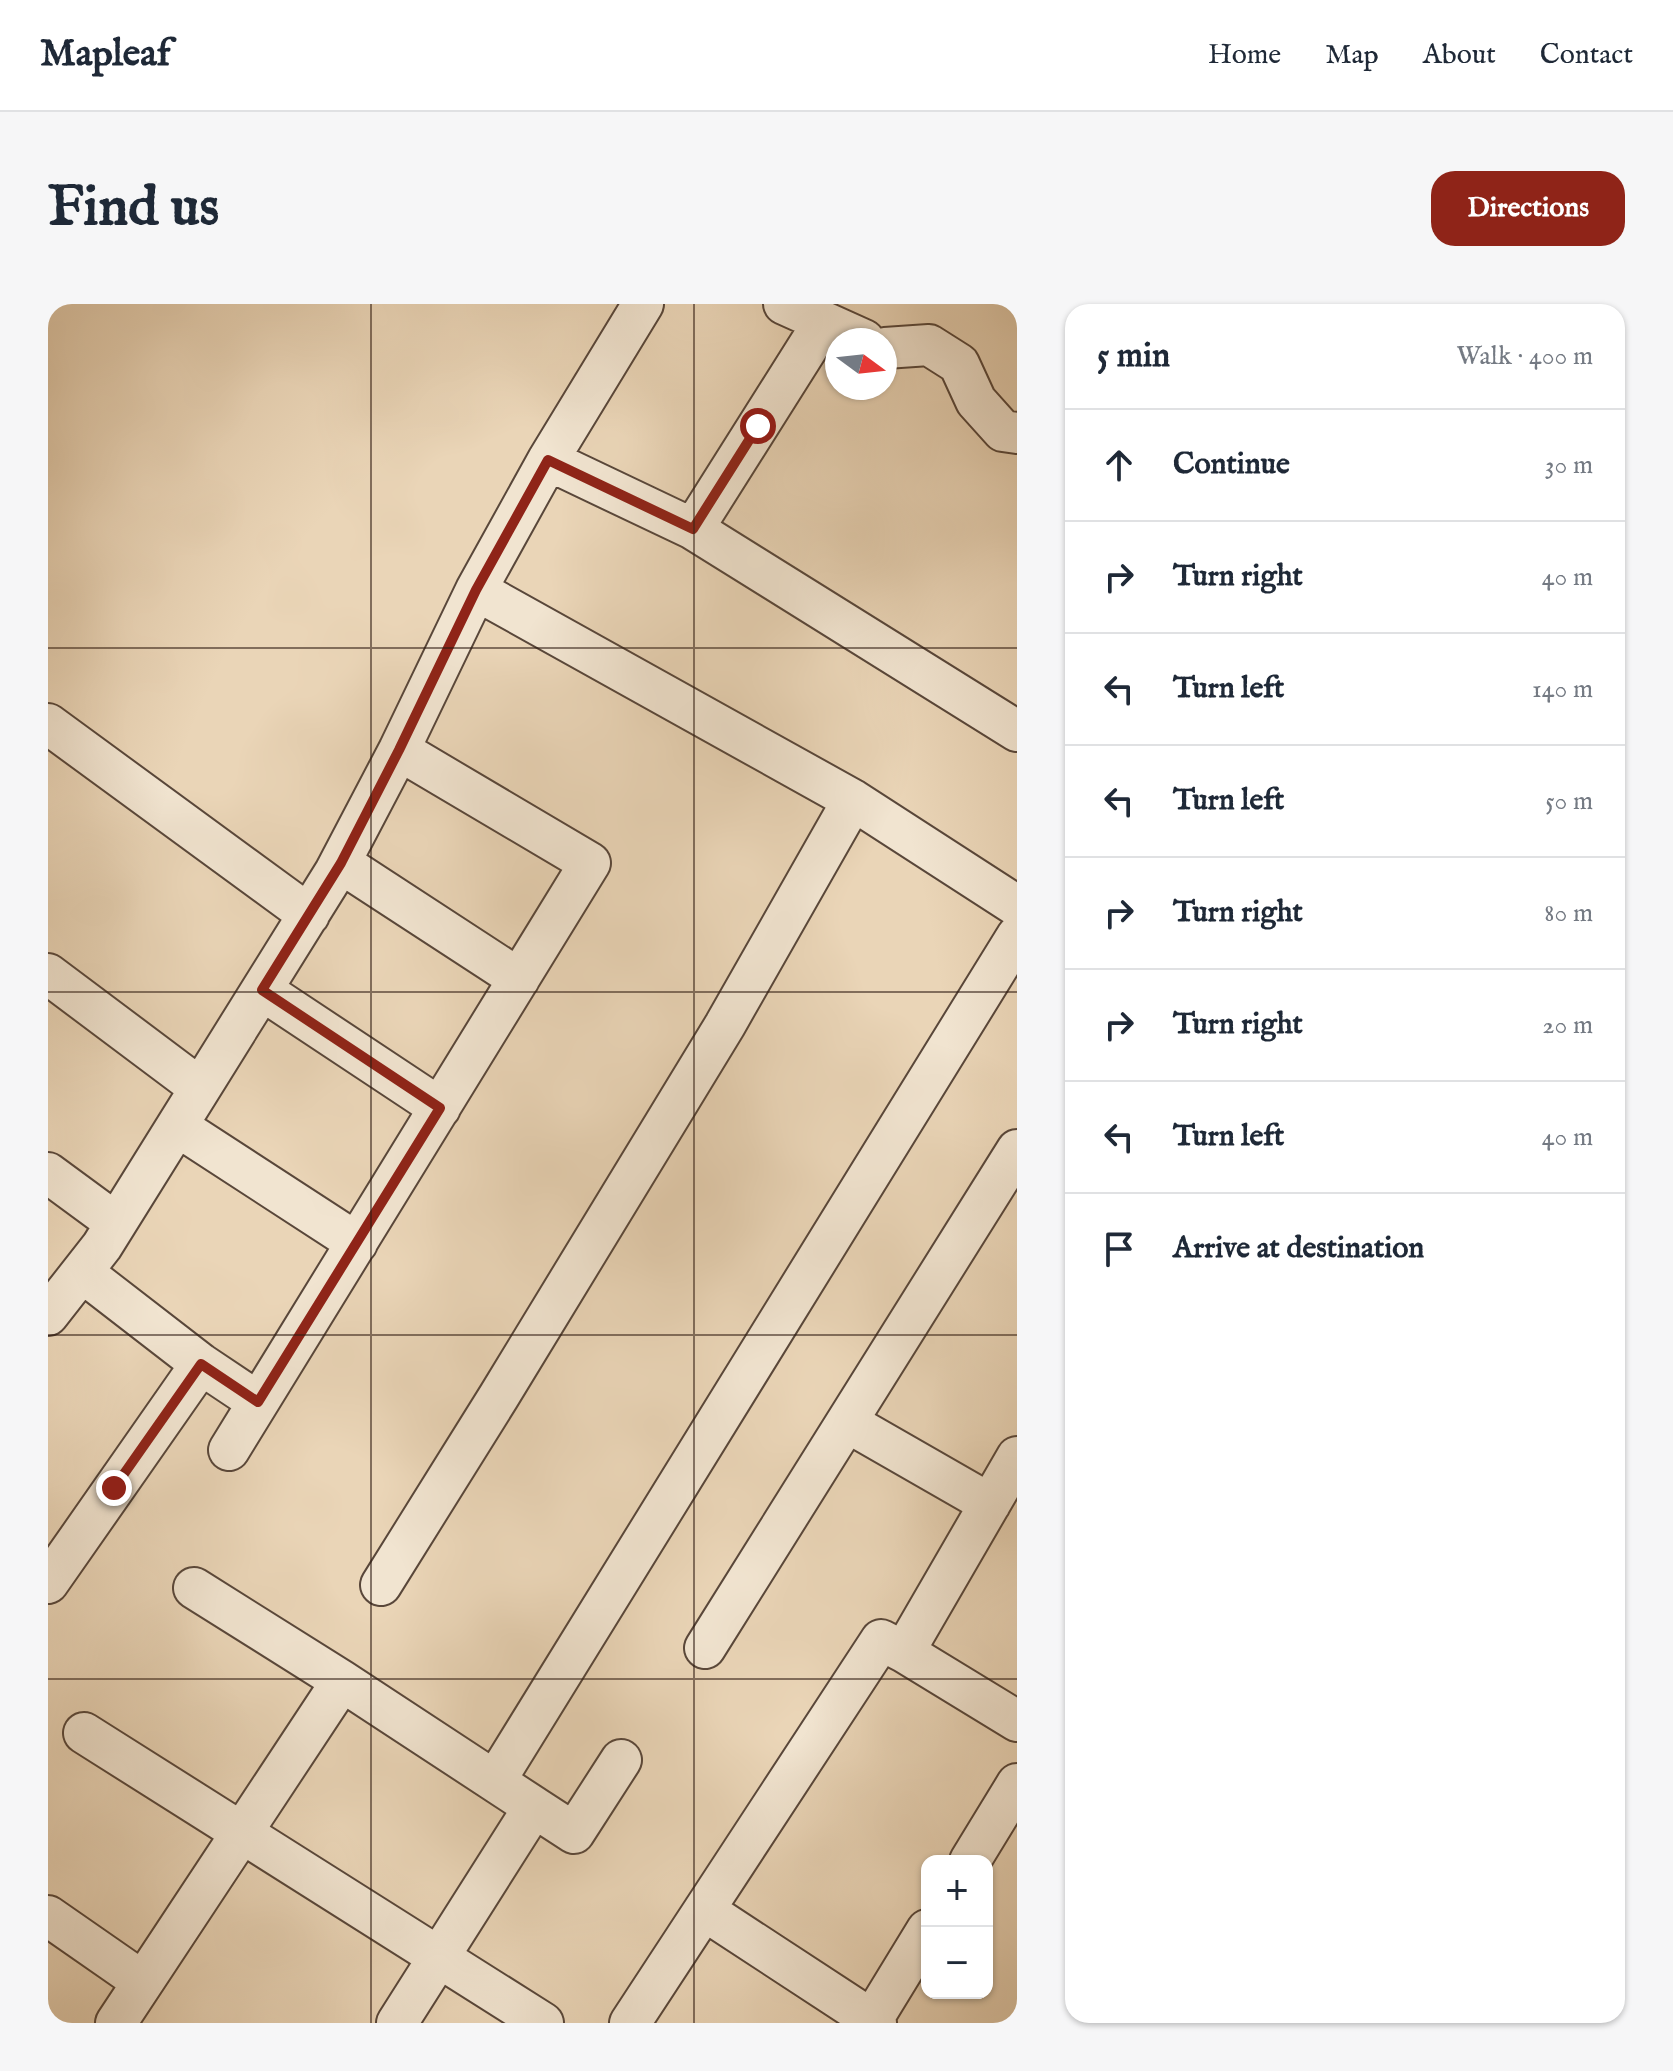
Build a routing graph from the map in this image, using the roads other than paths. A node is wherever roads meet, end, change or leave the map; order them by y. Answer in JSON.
{"nodes":[{"id":1,"x":643,"y":304,"type":"edge"},
{"id":2,"x":799,"y":310,"type":"edge"},
{"id":3,"x":838,"y":328,"type":"edge"},
{"id":4,"x":897,"y":347,"type":"edge"},
{"id":5,"x":1017,"y":433,"type":"edge"},
{"id":6,"x":548,"y":460,"type":"junction"},
{"id":7,"x":693,"y":529,"type":"junction"},
{"id":8,"x":476,"y":590,"type":"junction"},
{"id":9,"x":48,"y":724,"type":"edge"},
{"id":10,"x":1017,"y":731,"type":"edge"},
{"id":11,"x":399,"y":750,"type":"junction"},
{"id":12,"x":853,"y":800,"type":"junction"},
{"id":13,"x":341,"y":863,"type":"junction"},
{"id":14,"x":1017,"y":906,"type":"edge"},
{"id":15,"x":309,"y":915,"type":"junction"},
{"id":16,"x":1017,"y":936,"type":"edge"},
{"id":17,"x":48,"y":974,"type":"edge"},
{"id":18,"x":519,"y":979,"type":"junction"},
{"id":19,"x":262,"y":990,"type":"junction"},
{"id":20,"x":200,"y":1088,"type":"junction"},
{"id":21,"x":440,"y":1108,"type":"junction"},
{"id":22,"x":177,"y":1126,"type":"junction"},
{"id":23,"x":1017,"y":1150,"type":"edge"},
{"id":24,"x":48,"y":1173,"type":"edge"},
{"id":25,"x":116,"y":1223,"type":"junction"},
{"id":26,"x":357,"y":1243,"type":"junction"},
{"id":27,"x":82,"y":1272,"type":"junction"},
{"id":28,"x":48,"y":1315,"type":"edge"},
{"id":29,"x":201,"y":1364,"type":"junction"},
{"id":30,"x":258,"y":1402,"type":"junction"},
{"id":31,"x":847,"y":1422,"type":"junction"},
{"id":32,"x":229,"y":1450,"type":"dead end"},
{"id":33,"x":1007,"y":1484,"type":"edge"},
{"id":34,"x":48,"y":1583,"type":"edge"},
{"id":35,"x":381,"y":1585,"type":"dead end"},
{"id":36,"x":194,"y":1588,"type":"dead end"},
{"id":37,"x":705,"y":1648,"type":"dead end"},
{"id":38,"x":904,"y":1652,"type":"junction"},
{"id":39,"x":342,"y":1681,"type":"junction"},
{"id":40,"x":1017,"y":1721,"type":"edge"},
{"id":41,"x":84,"y":1733,"type":"dead end"},
{"id":42,"x":621,"y":1760,"type":"dead end"},
{"id":43,"x":495,"y":1781,"type":"junction"},
{"id":44,"x":1017,"y":1784,"type":"edge"},
{"id":45,"x":534,"y":1807,"type":"junction"},
{"id":46,"x":240,"y":1833,"type":"junction"},
{"id":47,"x":974,"y":1855,"type":"edge"},
{"id":48,"x":704,"y":1910,"type":"junction"},
{"id":49,"x":48,"y":1916,"type":"edge"},
{"id":50,"x":921,"y":1940,"type":"edge"},
{"id":51,"x":438,"y":1957,"type":"junction"},
{"id":52,"x":143,"y":1982,"type":"junction"},
{"id":53,"x":874,"y":2022,"type":"edge"},
{"id":54,"x":116,"y":2023,"type":"edge"},
{"id":55,"x":397,"y":2023,"type":"edge"},
{"id":56,"x":543,"y":2023,"type":"edge"},
{"id":57,"x":630,"y":2023,"type":"edge"}],
"edges":[{"from":1,"to":6,"type":"street"},
{"from":2,"to":3,"type":"street"},
{"from":2,"to":7,"type":"street"},
{"from":4,"to":5,"type":"street"},
{"from":6,"to":7,"type":"street"},
{"from":6,"to":8,"type":"street"},
{"from":7,"to":10,"type":"street"},
{"from":8,"to":11,"type":"street"},
{"from":8,"to":12,"type":"street"},
{"from":9,"to":15,"type":"street"},
{"from":11,"to":13,"type":"street"},
{"from":11,"to":18,"type":"street"},
{"from":12,"to":14,"type":"street"},
{"from":12,"to":35,"type":"street"},
{"from":13,"to":15,"type":"street"},
{"from":13,"to":18,"type":"street"},
{"from":15,"to":19,"type":"street"},
{"from":16,"to":43,"type":"street"},
{"from":17,"to":20,"type":"street"},
{"from":18,"to":21,"type":"street"},
{"from":19,"to":20,"type":"street"},
{"from":19,"to":21,"type":"street"},
{"from":20,"to":22,"type":"street"},
{"from":21,"to":26,"type":"street"},
{"from":22,"to":25,"type":"street"},
{"from":22,"to":26,"type":"street"},
{"from":23,"to":31,"type":"street"},
{"from":24,"to":25,"type":"street"},
{"from":25,"to":27,"type":"street"},
{"from":26,"to":30,"type":"street"},
{"from":27,"to":28,"type":"street"},
{"from":27,"to":29,"type":"street"},
{"from":29,"to":30,"type":"street"},
{"from":29,"to":34,"type":"street"},
{"from":30,"to":32,"type":"street"},
{"from":31,"to":33,"type":"street"},
{"from":31,"to":37,"type":"street"},
{"from":33,"to":38,"type":"street"},
{"from":36,"to":39,"type":"street"},
{"from":38,"to":40,"type":"street"},
{"from":38,"to":48,"type":"street"},
{"from":39,"to":43,"type":"street"},
{"from":39,"to":46,"type":"street"},
{"from":41,"to":46,"type":"street"},
{"from":42,"to":45,"type":"street"},
{"from":43,"to":45,"type":"street"},
{"from":44,"to":47,"type":"street"},
{"from":45,"to":51,"type":"street"},
{"from":46,"to":51,"type":"street"},
{"from":46,"to":52,"type":"street"},
{"from":48,"to":53,"type":"street"},
{"from":48,"to":57,"type":"street"},
{"from":49,"to":52,"type":"street"},
{"from":50,"to":53,"type":"street"},
{"from":51,"to":55,"type":"street"},
{"from":51,"to":56,"type":"street"},
{"from":52,"to":54,"type":"street"}]}
